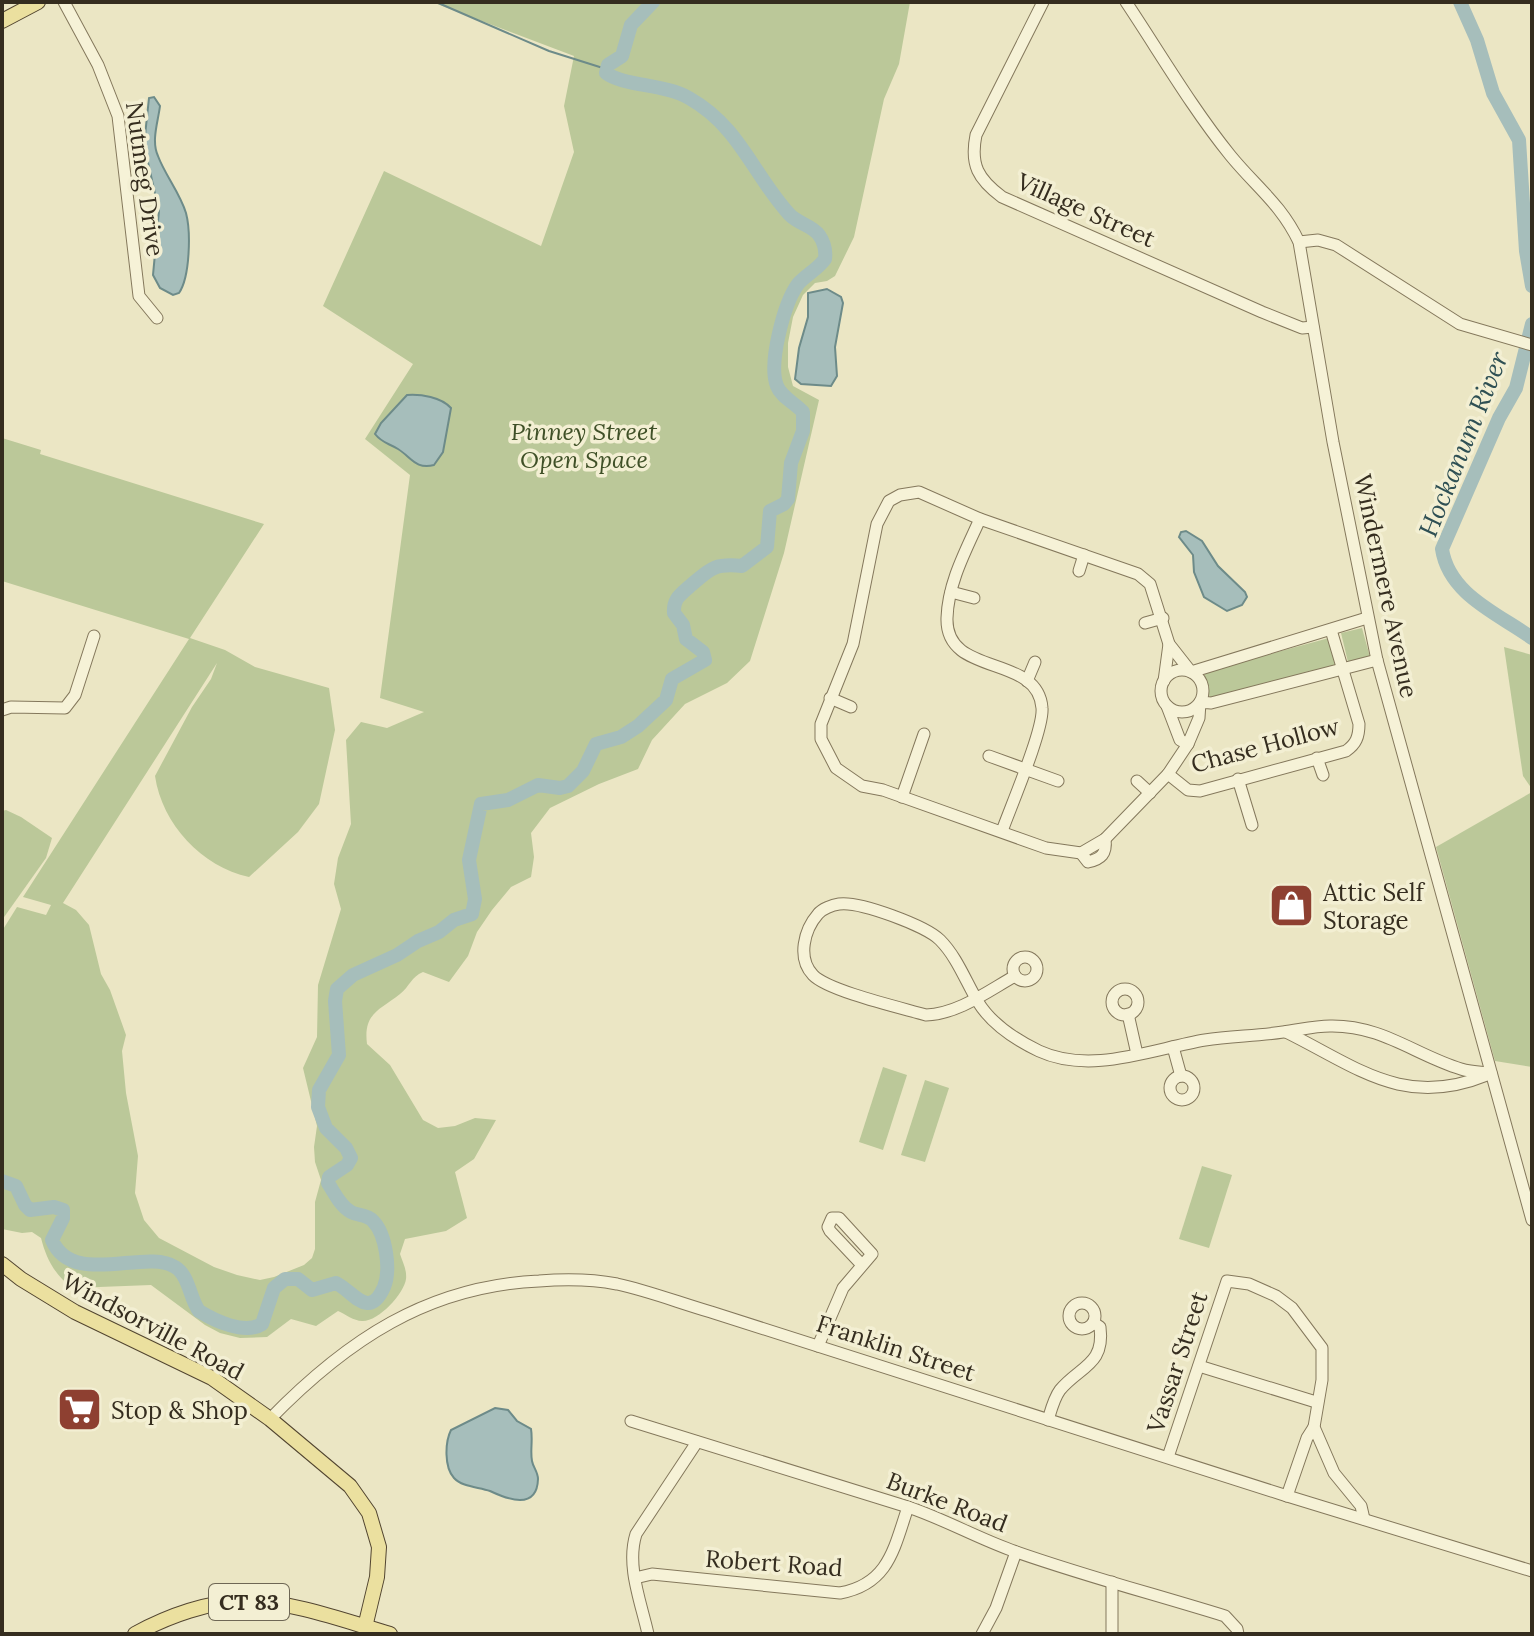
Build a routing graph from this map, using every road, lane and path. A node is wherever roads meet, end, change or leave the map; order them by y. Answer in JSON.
{"nodes":[{"id":1,"x":38,"y":2,"type":"edge"},
{"id":2,"x":64,"y":2,"type":"edge"},
{"id":3,"x":1043,"y":2,"type":"edge"},
{"id":4,"x":1126,"y":2,"type":"edge"},
{"id":5,"x":2,"y":21,"type":"edge"},
{"id":6,"x":1299,"y":242,"type":"junction"},
{"id":7,"x":157,"y":318,"type":"dead end"},
{"id":8,"x":1313,"y":327,"type":"junction"},
{"id":9,"x":1532,"y":345,"type":"edge"},
{"id":10,"x":980,"y":519,"type":"junction"},
{"id":11,"x":1084,"y":555,"type":"junction"},
{"id":12,"x":1079,"y":571,"type":"dead end"},
{"id":13,"x":951,"y":592,"type":"junction"},
{"id":14,"x":974,"y":598,"type":"dead end"},
{"id":15,"x":1163,"y":618,"type":"junction"},
{"id":16,"x":1367,"y":618,"type":"junction"},
{"id":17,"x":1145,"y":623,"type":"dead end"},
{"id":18,"x":1331,"y":630,"type":"junction"},
{"id":19,"x":94,"y":636,"type":"dead end"},
{"id":20,"x":1169,"y":644,"type":"junction"},
{"id":21,"x":1377,"y":660,"type":"junction"},
{"id":22,"x":1035,"y":662,"type":"dead end"},
{"id":23,"x":1344,"y":668,"type":"junction"},
{"id":24,"x":1191,"y":672,"type":"junction"},
{"id":25,"x":1027,"y":681,"type":"junction"},
{"id":26,"x":1164,"y":681,"type":"junction"},
{"id":27,"x":830,"y":698,"type":"junction"},
{"id":28,"x":1200,"y":702,"type":"junction"},
{"id":29,"x":1166,"y":705,"type":"junction"},
{"id":30,"x":851,"y":707,"type":"dead end"},
{"id":31,"x":2,"y":710,"type":"edge"},
{"id":32,"x":924,"y":734,"type":"dead end"},
{"id":33,"x":1188,"y":744,"type":"junction"},
{"id":34,"x":989,"y":756,"type":"dead end"},
{"id":35,"x":1317,"y":758,"type":"junction"},
{"id":36,"x":1024,"y":768,"type":"junction"},
{"id":37,"x":1168,"y":774,"type":"junction"},
{"id":38,"x":1323,"y":775,"type":"dead end"},
{"id":39,"x":1238,"y":779,"type":"junction"},
{"id":40,"x":1058,"y":781,"type":"dead end"},
{"id":41,"x":1137,"y":781,"type":"dead end"},
{"id":42,"x":1150,"y":793,"type":"junction"},
{"id":43,"x":902,"y":797,"type":"junction"},
{"id":44,"x":1252,"y":825,"type":"dead end"},
{"id":45,"x":1002,"y":831,"type":"junction"},
{"id":46,"x":1015,"y":976,"type":"dead end"},
{"id":47,"x":976,"y":998,"type":"junction"},
{"id":48,"x":1128,"y":1014,"type":"dead end"},
{"id":49,"x":1285,"y":1032,"type":"junction"},
{"id":50,"x":1173,"y":1047,"type":"junction"},
{"id":51,"x":1137,"y":1054,"type":"junction"},
{"id":52,"x":1491,"y":1073,"type":"junction"},
{"id":53,"x":1181,"y":1076,"type":"dead end"},
{"id":54,"x":1532,"y":1220,"type":"edge"},
{"id":55,"x":2,"y":1264,"type":"edge"},
{"id":56,"x":862,"y":1265,"type":"dead end"},
{"id":57,"x":1094,"y":1323,"type":"dead end"},
{"id":58,"x":818,"y":1346,"type":"junction"},
{"id":59,"x":1199,"y":1366,"type":"junction"},
{"id":60,"x":1316,"y":1402,"type":"junction"},
{"id":61,"x":270,"y":1419,"type":"junction"},
{"id":62,"x":1048,"y":1420,"type":"junction"},
{"id":63,"x":631,"y":1421,"type":"dead end"},
{"id":64,"x":1314,"y":1427,"type":"junction"},
{"id":65,"x":697,"y":1442,"type":"junction"},
{"id":66,"x":1168,"y":1457,"type":"junction"},
{"id":67,"x":1287,"y":1496,"type":"junction"},
{"id":68,"x":908,"y":1507,"type":"junction"},
{"id":69,"x":1364,"y":1519,"type":"junction"},
{"id":70,"x":1016,"y":1552,"type":"junction"},
{"id":71,"x":1532,"y":1571,"type":"edge"},
{"id":72,"x":635,"y":1578,"type":"junction"},
{"id":73,"x":1112,"y":1582,"type":"junction"},
{"id":74,"x":365,"y":1627,"type":"junction"},
{"id":75,"x":135,"y":1634,"type":"edge"},
{"id":76,"x":390,"y":1634,"type":"edge"},
{"id":77,"x":648,"y":1634,"type":"edge"},
{"id":78,"x":982,"y":1634,"type":"edge"},
{"id":79,"x":1112,"y":1634,"type":"edge"},
{"id":80,"x":1238,"y":1634,"type":"edge"}],
"edges":[{"from":1,"to":5,"type":"main road"},
{"from":2,"to":7,"type":"street","name":"Nutmeg Drive"},
{"from":3,"to":8,"type":"street","name":"Village Street"},
{"from":4,"to":6,"type":"street","name":"Windermere Avenue"},
{"from":6,"to":8,"type":"street","name":"Windermere Avenue"},
{"from":6,"to":9,"type":"street"},
{"from":8,"to":16,"type":"street","name":"Windermere Avenue"},
{"from":10,"to":11,"type":"street"},
{"from":10,"to":13,"type":"street"},
{"from":10,"to":27,"type":"street"},
{"from":11,"to":12,"type":"street"},
{"from":11,"to":15,"type":"street"},
{"from":13,"to":14,"type":"street"},
{"from":13,"to":25,"type":"street"},
{"from":15,"to":17,"type":"street"},
{"from":15,"to":20,"type":"street"},
{"from":16,"to":18,"type":"street"},
{"from":16,"to":21,"type":"street","name":"Windermere Avenue"},
{"from":18,"to":23,"type":"street","name":"Chase Hollow"},
{"from":18,"to":24,"type":"street"},
{"from":19,"to":31,"type":"street"},
{"from":20,"to":24,"type":"street"},
{"from":20,"to":26,"type":"street"},
{"from":21,"to":23,"type":"street"},
{"from":21,"to":52,"type":"street","name":"Windermere Avenue"},
{"from":22,"to":25,"type":"street"},
{"from":23,"to":28,"type":"street"},
{"from":23,"to":35,"type":"street","name":"Chase Hollow"},
{"from":24,"to":26,"type":"street"},
{"from":24,"to":28,"type":"street"},
{"from":25,"to":36,"type":"street"},
{"from":26,"to":29,"type":"street"},
{"from":27,"to":30,"type":"street"},
{"from":27,"to":43,"type":"street"},
{"from":28,"to":29,"type":"street"},
{"from":28,"to":33,"type":"street"},
{"from":29,"to":33,"type":"street"},
{"from":32,"to":43,"type":"street"},
{"from":33,"to":37,"type":"street"},
{"from":34,"to":36,"type":"street"},
{"from":35,"to":38,"type":"street"},
{"from":35,"to":39,"type":"street","name":"Chase Hollow"},
{"from":36,"to":40,"type":"street"},
{"from":36,"to":45,"type":"street"},
{"from":37,"to":39,"type":"street","name":"Chase Hollow"},
{"from":37,"to":42,"type":"street"},
{"from":39,"to":44,"type":"street"},
{"from":41,"to":42,"type":"street"},
{"from":42,"to":45,"type":"street"},
{"from":43,"to":45,"type":"street"},
{"from":46,"to":47,"type":"street"},
{"from":47,"to":47,"type":"street"},
{"from":47,"to":51,"type":"street"},
{"from":48,"to":51,"type":"street"},
{"from":49,"to":50,"type":"street"},
{"from":49,"to":52,"type":"street"},
{"from":49,"to":52,"type":"street"},
{"from":50,"to":51,"type":"street"},
{"from":50,"to":53,"type":"street"},
{"from":52,"to":54,"type":"street","name":"Windermere Avenue"},
{"from":55,"to":61,"type":"main road","name":"Windsorville Road"},
{"from":56,"to":58,"type":"street"},
{"from":57,"to":62,"type":"street"},
{"from":58,"to":61,"type":"street","name":"Franklin Street"},
{"from":58,"to":62,"type":"street","name":"Franklin Street"},
{"from":59,"to":60,"type":"street"},
{"from":59,"to":60,"type":"street","name":"Vassar Street"},
{"from":59,"to":66,"type":"street","name":"Vassar Street"},
{"from":60,"to":64,"type":"street"},
{"from":61,"to":74,"type":"main road","name":"Windsorville Road"},
{"from":62,"to":66,"type":"street","name":"Franklin Street"},
{"from":63,"to":65,"type":"street","name":"Burke Road"},
{"from":64,"to":67,"type":"street"},
{"from":64,"to":69,"type":"street"},
{"from":65,"to":68,"type":"street","name":"Burke Road"},
{"from":65,"to":72,"type":"street"},
{"from":66,"to":67,"type":"street","name":"Franklin Street"},
{"from":67,"to":69,"type":"street","name":"Franklin Street"},
{"from":68,"to":70,"type":"street","name":"Burke Road"},
{"from":68,"to":72,"type":"street","name":"Robert Road"},
{"from":69,"to":71,"type":"street","name":"Franklin Street"},
{"from":70,"to":73,"type":"street","name":"Burke Road"},
{"from":70,"to":78,"type":"street"},
{"from":72,"to":77,"type":"street"},
{"from":73,"to":79,"type":"street"},
{"from":73,"to":80,"type":"street","name":"Burke Road"},
{"from":74,"to":75,"type":"main road","number":"CT 83"},
{"from":74,"to":76,"type":"main road","number":"CT 83"}]}
